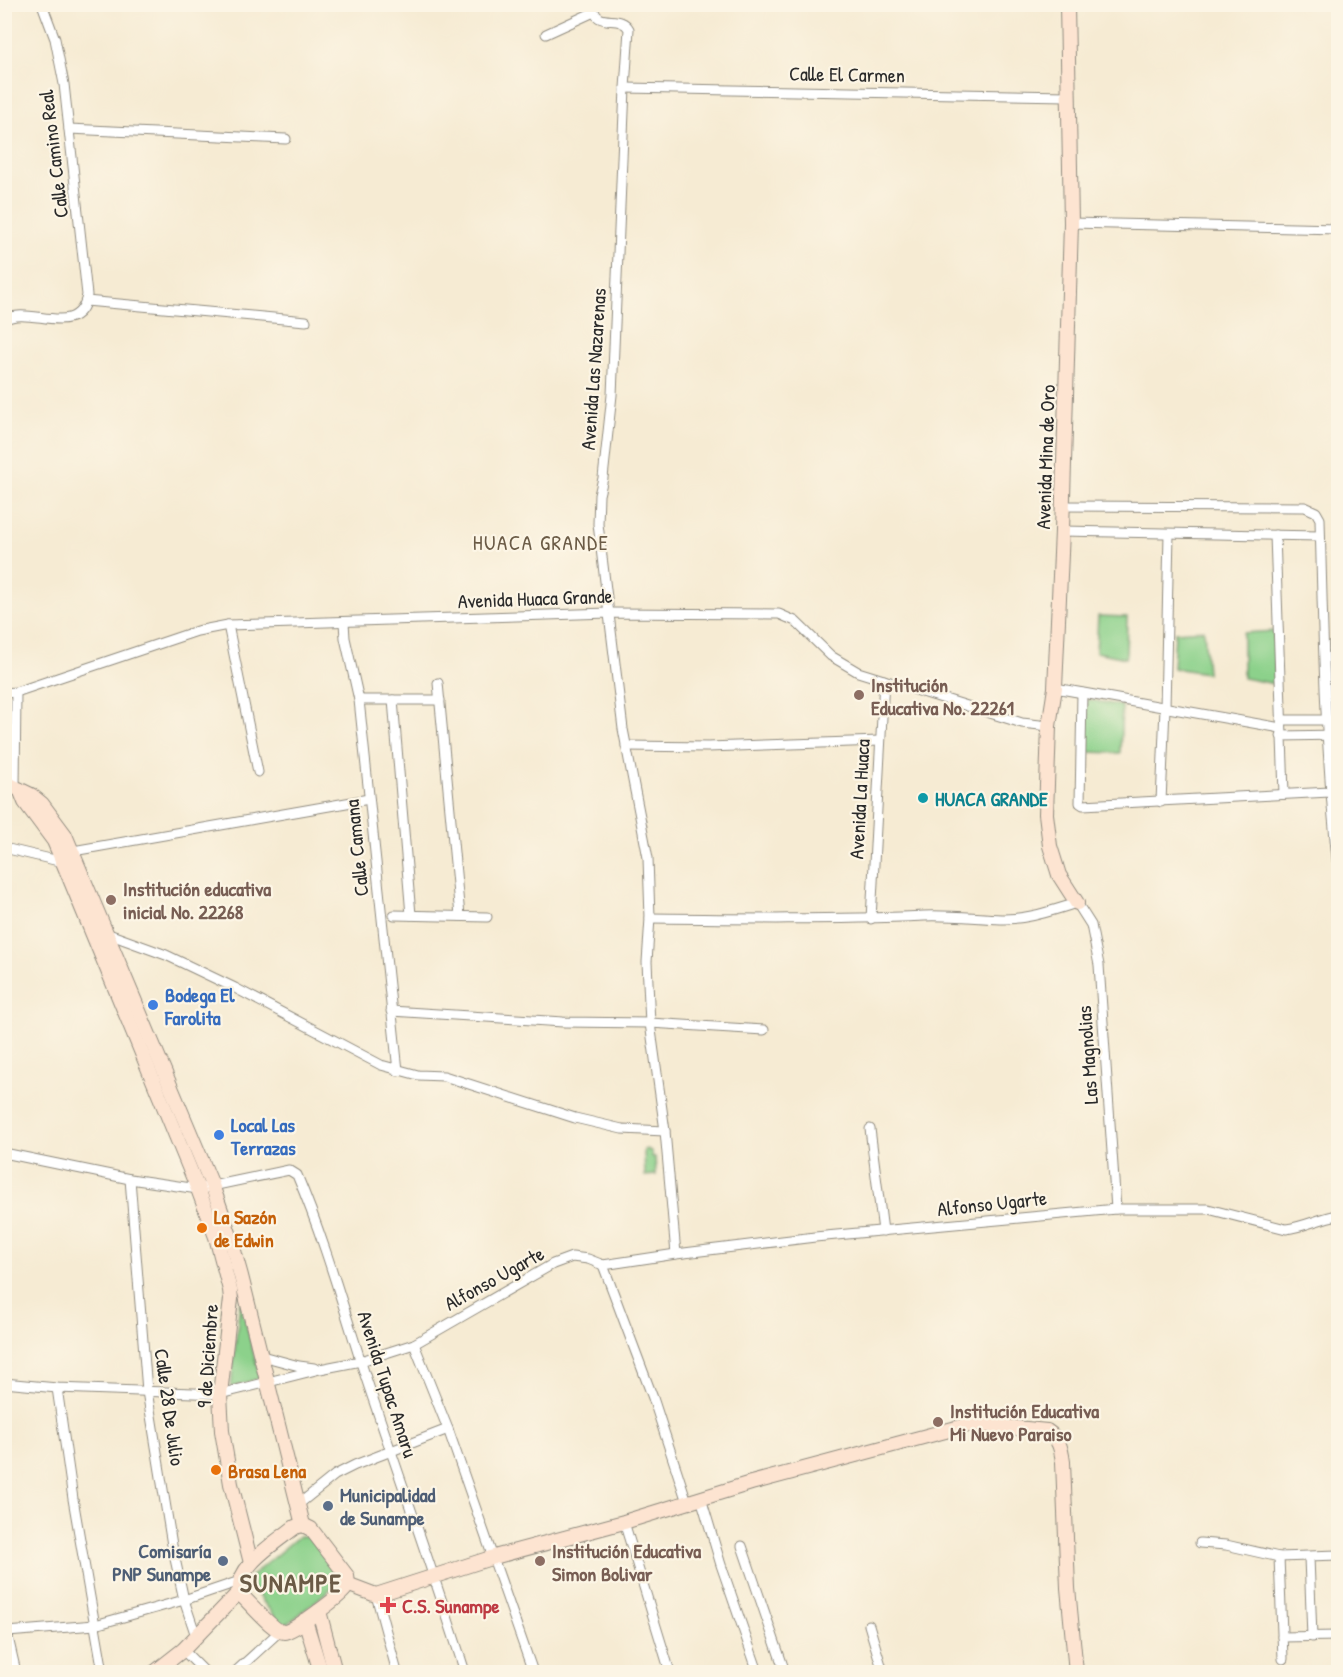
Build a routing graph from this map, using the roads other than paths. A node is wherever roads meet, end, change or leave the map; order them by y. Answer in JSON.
{"nodes":[{"id":1,"x":42,"y":4,"type":"edge"},
{"id":2,"x":1067,"y":4,"type":"edge"},
{"id":3,"x":594,"y":11,"type":"edge"},
{"id":4,"x":546,"y":34,"type":"dead end"},
{"id":5,"x":625,"y":88,"type":"junction"},
{"id":6,"x":1068,"y":96,"type":"junction"},
{"id":7,"x":69,"y":129,"type":"junction"},
{"id":8,"x":286,"y":139,"type":"dead end"},
{"id":9,"x":1071,"y":223,"type":"junction"},
{"id":10,"x":1338,"y":229,"type":"edge"},
{"id":11,"x":86,"y":301,"type":"junction"},
{"id":12,"x":4,"y":320,"type":"edge"},
{"id":13,"x":306,"y":321,"type":"dead end"},
{"id":14,"x":1063,"y":506,"type":"junction"},
{"id":15,"x":1062,"y":531,"type":"junction"},
{"id":16,"x":1169,"y":534,"type":"junction"},
{"id":17,"x":1275,"y":535,"type":"junction"},
{"id":18,"x":1320,"y":536,"type":"junction"},
{"id":19,"x":609,"y":613,"type":"junction"},
{"id":20,"x":344,"y":622,"type":"junction"},
{"id":21,"x":228,"y":626,"type":"junction"},
{"id":22,"x":884,"y":680,"type":"junction"},
{"id":23,"x":438,"y":683,"type":"dead end"},
{"id":24,"x":1055,"y":688,"type":"junction"},
{"id":25,"x":16,"y":692,"type":"junction"},
{"id":26,"x":4,"y":693,"type":"edge"},
{"id":27,"x":1082,"y":693,"type":"junction"},
{"id":28,"x":359,"y":700,"type":"junction"},
{"id":29,"x":393,"y":700,"type":"junction"},
{"id":30,"x":440,"y":700,"type":"junction"},
{"id":31,"x":1165,"y":708,"type":"junction"},
{"id":32,"x":1326,"y":720,"type":"junction"},
{"id":33,"x":1338,"y":720,"type":"edge"},
{"id":34,"x":1049,"y":726,"type":"junction"},
{"id":35,"x":1281,"y":728,"type":"junction"},
{"id":36,"x":1327,"y":734,"type":"junction"},
{"id":37,"x":1338,"y":735,"type":"edge"},
{"id":38,"x":880,"y":741,"type":"junction"},
{"id":39,"x":626,"y":746,"type":"junction"},
{"id":40,"x":258,"y":772,"type":"dead end"},
{"id":41,"x":14,"y":788,"type":"edge"},
{"id":42,"x":1330,"y":792,"type":"junction"},
{"id":43,"x":1284,"y":794,"type":"junction"},
{"id":44,"x":369,"y":799,"type":"junction"},
{"id":45,"x":1161,"y":802,"type":"junction"},
{"id":46,"x":4,"y":848,"type":"edge"},
{"id":47,"x":68,"y":856,"type":"junction"},
{"id":48,"x":1338,"y":868,"type":"edge"},
{"id":49,"x":1077,"y":903,"type":"junction"},
{"id":50,"x":394,"y":915,"type":"dead end"},
{"id":51,"x":411,"y":915,"type":"junction"},
{"id":52,"x":460,"y":916,"type":"junction"},
{"id":53,"x":487,"y":917,"type":"dead end"},
{"id":54,"x":650,"y":918,"type":"junction"},
{"id":55,"x":871,"y":919,"type":"junction"},
{"id":56,"x":99,"y":931,"type":"junction"},
{"id":57,"x":391,"y":1011,"type":"junction"},
{"id":58,"x":650,"y":1023,"type":"junction"},
{"id":59,"x":764,"y":1030,"type":"dead end"},
{"id":60,"x":398,"y":1071,"type":"junction"},
{"id":61,"x":870,"y":1130,"type":"dead end"},
{"id":62,"x":665,"y":1131,"type":"junction"},
{"id":63,"x":4,"y":1153,"type":"edge"},
{"id":64,"x":130,"y":1179,"type":"junction"},
{"id":65,"x":205,"y":1187,"type":"junction"},
{"id":66,"x":1116,"y":1209,"type":"junction"},
{"id":67,"x":1338,"y":1215,"type":"edge"},
{"id":68,"x":883,"y":1231,"type":"junction"},
{"id":69,"x":676,"y":1254,"type":"junction"},
{"id":70,"x":603,"y":1265,"type":"junction"},
{"id":71,"x":414,"y":1344,"type":"junction"},
{"id":72,"x":262,"y":1356,"type":"junction"},
{"id":73,"x":361,"y":1361,"type":"junction"},
{"id":74,"x":320,"y":1369,"type":"junction"},
{"id":75,"x":268,"y":1382,"type":"junction"},
{"id":76,"x":4,"y":1383,"type":"edge"},
{"id":77,"x":57,"y":1388,"type":"junction"},
{"id":78,"x":147,"y":1391,"type":"junction"},
{"id":79,"x":220,"y":1394,"type":"junction"},
{"id":80,"x":448,"y":1429,"type":"junction"},
{"id":81,"x":391,"y":1452,"type":"junction"},
{"id":82,"x":694,"y":1500,"type":"junction"},
{"id":83,"x":299,"y":1504,"type":"junction"},
{"id":84,"x":624,"y":1522,"type":"junction"},
{"id":85,"x":303,"y":1525,"type":"junction"},
{"id":86,"x":1200,"y":1543,"type":"dead end"},
{"id":87,"x":742,"y":1546,"type":"dead end"},
{"id":88,"x":1338,"y":1555,"type":"edge"},
{"id":89,"x":494,"y":1557,"type":"junction"},
{"id":90,"x":1279,"y":1557,"type":"junction"},
{"id":91,"x":1310,"y":1557,"type":"junction"},
{"id":92,"x":251,"y":1563,"type":"junction"},
{"id":93,"x":435,"y":1576,"type":"junction"},
{"id":94,"x":347,"y":1584,"type":"junction"},
{"id":95,"x":240,"y":1586,"type":"junction"},
{"id":96,"x":376,"y":1595,"type":"junction"},
{"id":97,"x":184,"y":1600,"type":"junction"},
{"id":98,"x":318,"y":1611,"type":"junction"},
{"id":99,"x":4,"y":1620,"type":"edge"},
{"id":100,"x":305,"y":1620,"type":"junction"},
{"id":101,"x":94,"y":1625,"type":"junction"},
{"id":102,"x":869,"y":1625,"type":"dead end"},
{"id":103,"x":280,"y":1631,"type":"junction"},
{"id":104,"x":7,"y":1632,"type":"junction"},
{"id":105,"x":196,"y":1636,"type":"junction"},
{"id":106,"x":1338,"y":1636,"type":"edge"},
{"id":107,"x":1282,"y":1637,"type":"junction"},
{"id":108,"x":1312,"y":1638,"type":"junction"},
{"id":109,"x":183,"y":1650,"type":"junction"},
{"id":110,"x":1283,"y":1659,"type":"dead end"},
{"id":111,"x":16,"y":1672,"type":"edge"},
{"id":112,"x":103,"y":1672,"type":"edge"},
{"id":113,"x":155,"y":1672,"type":"edge"},
{"id":114,"x":205,"y":1672,"type":"edge"},
{"id":115,"x":235,"y":1672,"type":"edge"},
{"id":116,"x":321,"y":1672,"type":"edge"},
{"id":117,"x":335,"y":1672,"type":"edge"},
{"id":118,"x":397,"y":1672,"type":"edge"},
{"id":119,"x":465,"y":1672,"type":"edge"},
{"id":120,"x":533,"y":1672,"type":"edge"},
{"id":121,"x":670,"y":1672,"type":"edge"},
{"id":122,"x":758,"y":1672,"type":"edge"},
{"id":123,"x":784,"y":1672,"type":"edge"},
{"id":124,"x":883,"y":1672,"type":"edge"},
{"id":125,"x":1076,"y":1672,"type":"edge"}],
"edges":[{"from":1,"to":7,"type":"street","name":"Calle Camino Real"},
{"from":2,"to":6,"type":"street","name":"Avenida Mina de Oro"},
{"from":3,"to":4,"type":"street"},
{"from":3,"to":5,"type":"street","name":"Avenida Las Nazarenas"},
{"from":5,"to":6,"type":"street","name":"Calle El Carmen"},
{"from":5,"to":19,"type":"street","name":"Avenida Las Nazarenas"},
{"from":6,"to":9,"type":"street","name":"Avenida Mina de Oro"},
{"from":7,"to":8,"type":"street"},
{"from":7,"to":11,"type":"street","name":"Calle Camino Real"},
{"from":9,"to":10,"type":"street"},
{"from":9,"to":14,"type":"street","name":"Avenida Mina de Oro"},
{"from":11,"to":12,"type":"street"},
{"from":11,"to":13,"type":"street"},
{"from":14,"to":15,"type":"street","name":"Avenida Mina de Oro"},
{"from":14,"to":18,"type":"street"},
{"from":15,"to":16,"type":"street"},
{"from":15,"to":24,"type":"street","name":"Avenida Mina de Oro"},
{"from":16,"to":17,"type":"street"},
{"from":16,"to":31,"type":"street"},
{"from":17,"to":18,"type":"street"},
{"from":17,"to":35,"type":"street"},
{"from":18,"to":32,"type":"street"},
{"from":19,"to":20,"type":"street","name":"Avenida Huaca Grande"},
{"from":19,"to":22,"type":"street","name":"Avenida Huaca Grande"},
{"from":19,"to":39,"type":"street","name":"Avenida Las Nazarenas"},
{"from":20,"to":21,"type":"street","name":"Avenida Huaca Grande"},
{"from":20,"to":28,"type":"street","name":"Calle Camana"},
{"from":21,"to":25,"type":"street","name":"Avenida Huaca Grande"},
{"from":21,"to":40,"type":"street"},
{"from":22,"to":34,"type":"street","name":"Avenida Huaca Grande"},
{"from":22,"to":38,"type":"street","name":"Avenida La Huaca"},
{"from":23,"to":30,"type":"street"},
{"from":24,"to":27,"type":"street"},
{"from":24,"to":34,"type":"street","name":"Avenida Mina de Oro"},
{"from":25,"to":26,"type":"street","name":"Avenida Huaca Grande"},
{"from":25,"to":41,"type":"street"},
{"from":27,"to":31,"type":"street"},
{"from":27,"to":45,"type":"street"},
{"from":28,"to":29,"type":"street"},
{"from":28,"to":44,"type":"street","name":"Calle Camana"},
{"from":29,"to":30,"type":"street"},
{"from":29,"to":51,"type":"street"},
{"from":30,"to":52,"type":"street"},
{"from":31,"to":35,"type":"street"},
{"from":31,"to":45,"type":"street"},
{"from":32,"to":33,"type":"street"},
{"from":32,"to":35,"type":"street"},
{"from":32,"to":36,"type":"street"},
{"from":34,"to":49,"type":"street","name":"Avenida Mina de Oro"},
{"from":35,"to":36,"type":"street"},
{"from":35,"to":43,"type":"street"},
{"from":36,"to":37,"type":"street"},
{"from":36,"to":42,"type":"street"},
{"from":38,"to":39,"type":"street"},
{"from":38,"to":55,"type":"street","name":"Avenida La Huaca"},
{"from":39,"to":54,"type":"street","name":"Avenida Las Nazarenas"},
{"from":41,"to":47,"type":"street"},
{"from":42,"to":43,"type":"street"},
{"from":42,"to":48,"type":"street"},
{"from":43,"to":45,"type":"street"},
{"from":44,"to":47,"type":"street"},
{"from":44,"to":57,"type":"street","name":"Calle Camana"},
{"from":46,"to":47,"type":"street"},
{"from":47,"to":56,"type":"street"},
{"from":49,"to":55,"type":"street"},
{"from":49,"to":66,"type":"street","name":"Las Magnolias"},
{"from":50,"to":51,"type":"street"},
{"from":51,"to":52,"type":"street"},
{"from":52,"to":53,"type":"street"},
{"from":54,"to":55,"type":"street"},
{"from":54,"to":58,"type":"street","name":"Avenida Las Nazarenas"},
{"from":56,"to":60,"type":"street"},
{"from":56,"to":65,"type":"street"},
{"from":57,"to":58,"type":"street"},
{"from":57,"to":60,"type":"street","name":"Calle Camana"},
{"from":58,"to":59,"type":"street"},
{"from":58,"to":62,"type":"street","name":"Avenida Las Nazarenas"},
{"from":60,"to":62,"type":"street"},
{"from":61,"to":68,"type":"street"},
{"from":62,"to":69,"type":"street","name":"Avenida Las Nazarenas"},
{"from":63,"to":64,"type":"street"},
{"from":64,"to":65,"type":"street"},
{"from":64,"to":78,"type":"street","name":"Calle 28 De Julio"},
{"from":65,"to":72,"type":"street"},
{"from":65,"to":73,"type":"street","name":"Avenida Tupac Amaru"},
{"from":65,"to":79,"type":"street","name":"9 de Diciembre"},
{"from":66,"to":67,"type":"street","name":"Alfonso Ugarte"},
{"from":66,"to":68,"type":"street","name":"Alfonso Ugarte"},
{"from":68,"to":69,"type":"street","name":"Alfonso Ugarte"},
{"from":69,"to":70,"type":"street","name":"Alfonso Ugarte"},
{"from":70,"to":71,"type":"street","name":"Alfonso Ugarte"},
{"from":70,"to":82,"type":"street"},
{"from":71,"to":73,"type":"street","name":"Alfonso Ugarte"},
{"from":71,"to":80,"type":"street"},
{"from":72,"to":74,"type":"street"},
{"from":72,"to":75,"type":"street"},
{"from":73,"to":74,"type":"street","name":"Alfonso Ugarte"},
{"from":73,"to":81,"type":"street","name":"Avenida Tupac Amaru"},
{"from":74,"to":75,"type":"street","name":"Alfonso Ugarte"},
{"from":75,"to":79,"type":"street","name":"Alfonso Ugarte"},
{"from":75,"to":83,"type":"street"},
{"from":76,"to":77,"type":"street","name":"Alfonso Ugarte"},
{"from":77,"to":78,"type":"street","name":"Alfonso Ugarte"},
{"from":77,"to":101,"type":"street"},
{"from":78,"to":79,"type":"street","name":"Alfonso Ugarte"},
{"from":78,"to":97,"type":"street","name":"Calle 28 De Julio"},
{"from":79,"to":92,"type":"street","name":"9 de Diciembre"},
{"from":80,"to":81,"type":"street"},
{"from":80,"to":89,"type":"street"},
{"from":81,"to":83,"type":"street"},
{"from":81,"to":93,"type":"street","name":"Avenida Tupac Amaru"},
{"from":82,"to":84,"type":"street"},
{"from":82,"to":122,"type":"street"},
{"from":82,"to":125,"type":"street"},
{"from":83,"to":85,"type":"street"},
{"from":84,"to":89,"type":"street"},
{"from":84,"to":121,"type":"street"},
{"from":85,"to":92,"type":"street"},
{"from":85,"to":94,"type":"street"},
{"from":86,"to":90,"type":"street"},
{"from":87,"to":123,"type":"street"},
{"from":88,"to":91,"type":"street"},
{"from":89,"to":93,"type":"street"},
{"from":89,"to":120,"type":"street"},
{"from":90,"to":91,"type":"street"},
{"from":90,"to":107,"type":"street"},
{"from":91,"to":108,"type":"street"},
{"from":92,"to":95,"type":"street"},
{"from":93,"to":96,"type":"street"},
{"from":93,"to":119,"type":"street","name":"Avenida Tupac Amaru"},
{"from":94,"to":96,"type":"street"},
{"from":94,"to":98,"type":"street"},
{"from":95,"to":97,"type":"street"},
{"from":95,"to":103,"type":"street"},
{"from":95,"to":105,"type":"street"},
{"from":96,"to":118,"type":"street"},
{"from":97,"to":101,"type":"street"},
{"from":97,"to":105,"type":"street","name":"Calle 28 De Julio"},
{"from":98,"to":100,"type":"street"},
{"from":98,"to":117,"type":"street"},
{"from":99,"to":104,"type":"street"},
{"from":100,"to":103,"type":"street"},
{"from":100,"to":116,"type":"street"},
{"from":101,"to":104,"type":"street"},
{"from":101,"to":112,"type":"street"},
{"from":102,"to":124,"type":"street"},
{"from":103,"to":115,"type":"street"},
{"from":104,"to":111,"type":"street"},
{"from":105,"to":109,"type":"street"},
{"from":106,"to":108,"type":"street"},
{"from":107,"to":108,"type":"street"},
{"from":107,"to":110,"type":"street"},
{"from":109,"to":113,"type":"street"},
{"from":109,"to":114,"type":"street"}]}
